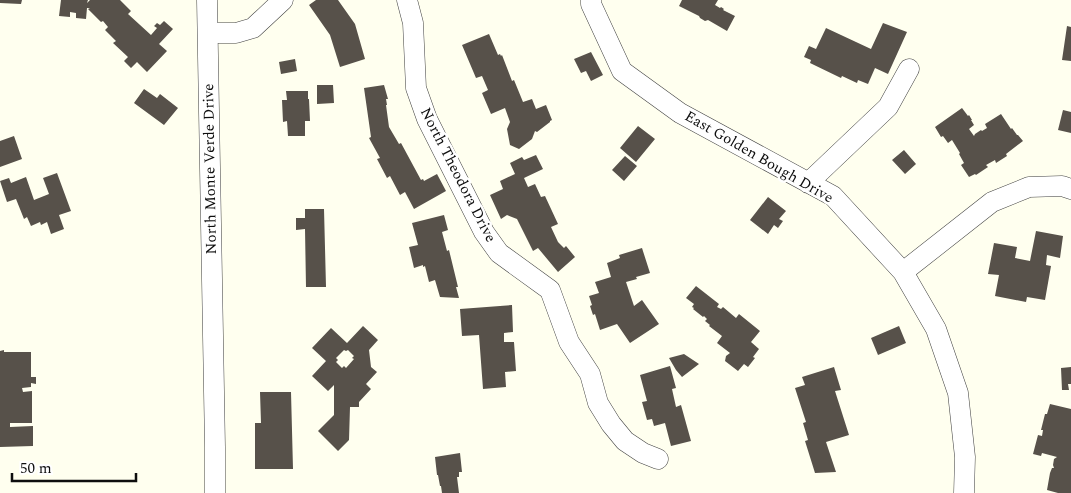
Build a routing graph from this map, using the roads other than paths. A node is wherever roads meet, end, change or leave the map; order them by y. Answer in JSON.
{"nodes":[{"id":1,"x":207,"y":0,"type":"edge"},
{"id":2,"x":283,"y":0,"type":"edge"},
{"id":3,"x":407,"y":0,"type":"edge"},
{"id":4,"x":591,"y":0,"type":"edge"},
{"id":5,"x":208,"y":33,"type":"junction"},
{"id":6,"x":909,"y":69,"type":"dead end"},
{"id":7,"x":808,"y":183,"type":"junction"},
{"id":8,"x":1071,"y":189,"type":"edge"},
{"id":9,"x":903,"y":272,"type":"junction"},
{"id":10,"x":658,"y":459,"type":"dead end"},
{"id":11,"x":215,"y":493,"type":"edge"},
{"id":12,"x":964,"y":493,"type":"edge"}],
"edges":[{"from":1,"to":5,"type":"street","name":"North Monte Verde Drive"},
{"from":2,"to":5,"type":"street"},
{"from":3,"to":10,"type":"street","name":"North Theodora Drive"},
{"from":4,"to":7,"type":"street","name":"East Golden Bough Drive"},
{"from":5,"to":11,"type":"street","name":"North Monte Verde Drive"},
{"from":6,"to":7,"type":"street"},
{"from":7,"to":9,"type":"street","name":"East Golden Bough Drive"},
{"from":8,"to":9,"type":"street"},
{"from":9,"to":12,"type":"street","name":"East Golden Bough Drive"}]}
